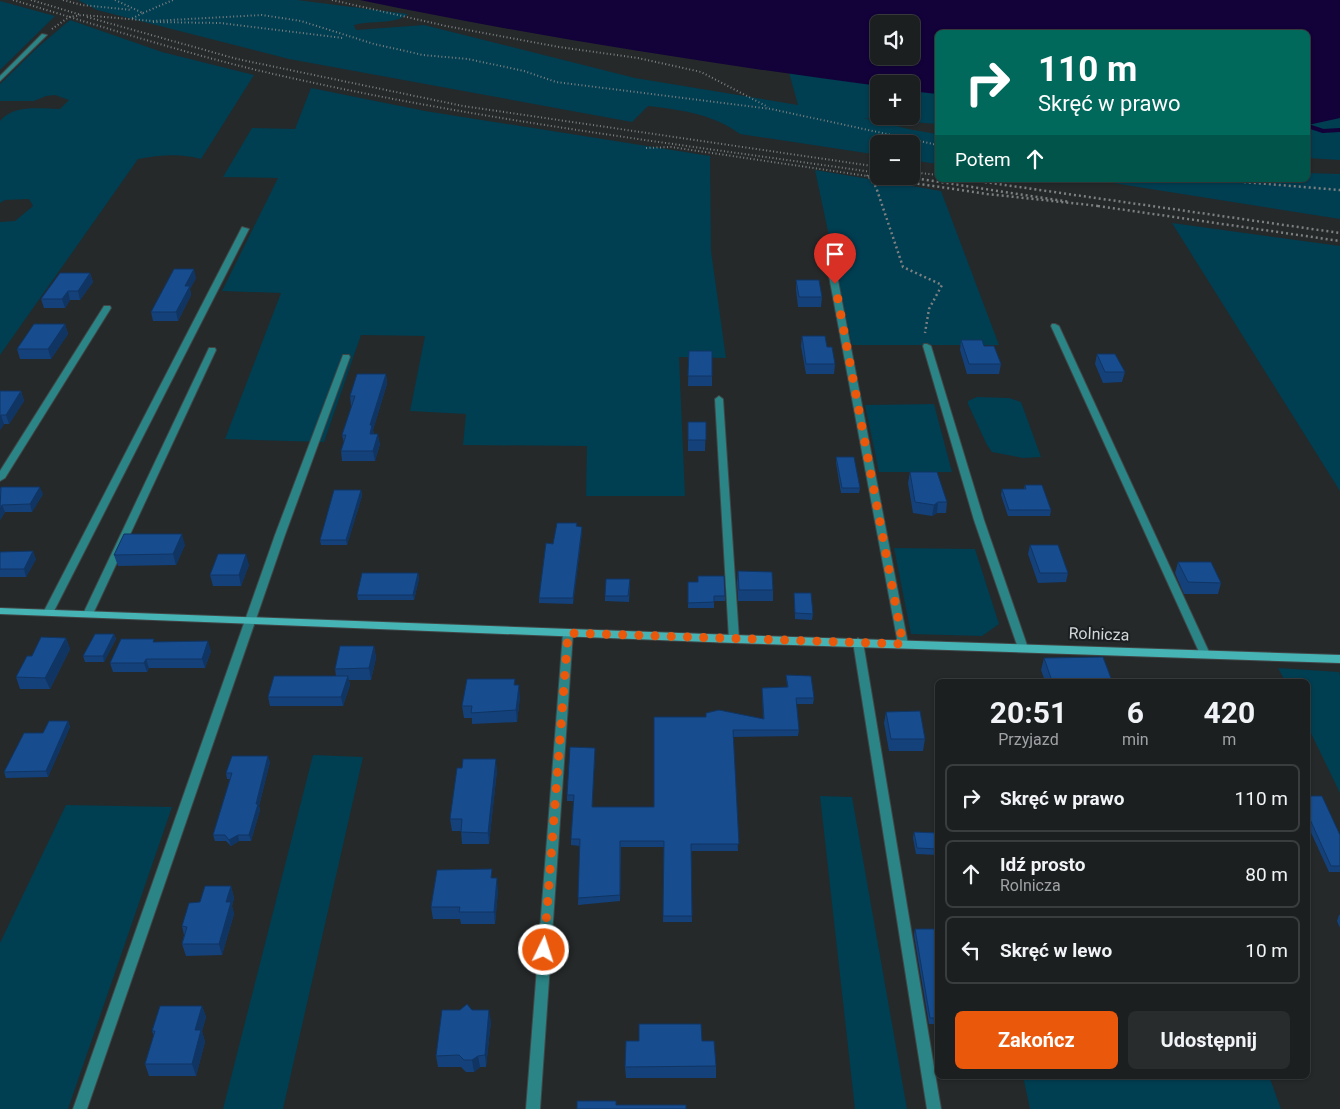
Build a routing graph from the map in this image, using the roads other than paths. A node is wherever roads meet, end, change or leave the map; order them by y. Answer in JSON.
{"nodes":[{"id":1,"x":44,"y":35,"type":"road end"},
{"id":2,"x":0,"y":79,"type":"edge"},
{"id":3,"x":245,"y":229,"type":"dead end"},
{"id":4,"x":827,"y":244,"type":"dead end"},
{"id":5,"x":107,"y":308,"type":"dead end"},
{"id":6,"x":1055,"y":326,"type":"dead end"},
{"id":7,"x":927,"y":346,"type":"road end"},
{"id":8,"x":212,"y":350,"type":"dead end"},
{"id":9,"x":346,"y":357,"type":"dead end"},
{"id":10,"x":719,"y":400,"type":"dead end"},
{"id":11,"x":0,"y":478,"type":"edge"},
{"id":12,"x":0,"y":611,"type":"edge"},
{"id":13,"x":48,"y":613,"type":"junction"},
{"id":14,"x":88,"y":614,"type":"junction"},
{"id":15,"x":252,"y":621,"type":"junction"},
{"id":16,"x":568,"y":633,"type":"junction"},
{"id":17,"x":734,"y":639,"type":"junction"},
{"id":18,"x":858,"y":642,"type":"junction"},
{"id":19,"x":903,"y":644,"type":"junction"},
{"id":20,"x":1023,"y":648,"type":"junction"},
{"id":21,"x":1204,"y":654,"type":"junction"},
{"id":22,"x":1340,"y":659,"type":"edge"},
{"id":23,"x":80,"y":1109,"type":"edge"},
{"id":24,"x":533,"y":1109,"type":"edge"},
{"id":25,"x":934,"y":1109,"type":"edge"}],
"edges":[{"from":1,"to":2,"type":"street"},
{"from":3,"to":13,"type":"street"},
{"from":4,"to":19,"type":"street"},
{"from":5,"to":11,"type":"street"},
{"from":6,"to":21,"type":"street"},
{"from":7,"to":20,"type":"street"},
{"from":8,"to":14,"type":"street"},
{"from":9,"to":15,"type":"street"},
{"from":10,"to":17,"type":"street"},
{"from":12,"to":13,"type":"street","name":"Rolnicza"},
{"from":13,"to":14,"type":"street","name":"Rolnicza"},
{"from":14,"to":15,"type":"street","name":"Rolnicza"},
{"from":15,"to":16,"type":"street","name":"Rolnicza"},
{"from":15,"to":23,"type":"street"},
{"from":16,"to":17,"type":"street","name":"Rolnicza"},
{"from":16,"to":24,"type":"street"},
{"from":17,"to":18,"type":"street","name":"Rolnicza"},
{"from":18,"to":19,"type":"street","name":"Rolnicza"},
{"from":18,"to":25,"type":"street"},
{"from":19,"to":20,"type":"street","name":"Rolnicza"},
{"from":20,"to":21,"type":"street","name":"Rolnicza"},
{"from":21,"to":22,"type":"street","name":"Rolnicza"}]}
